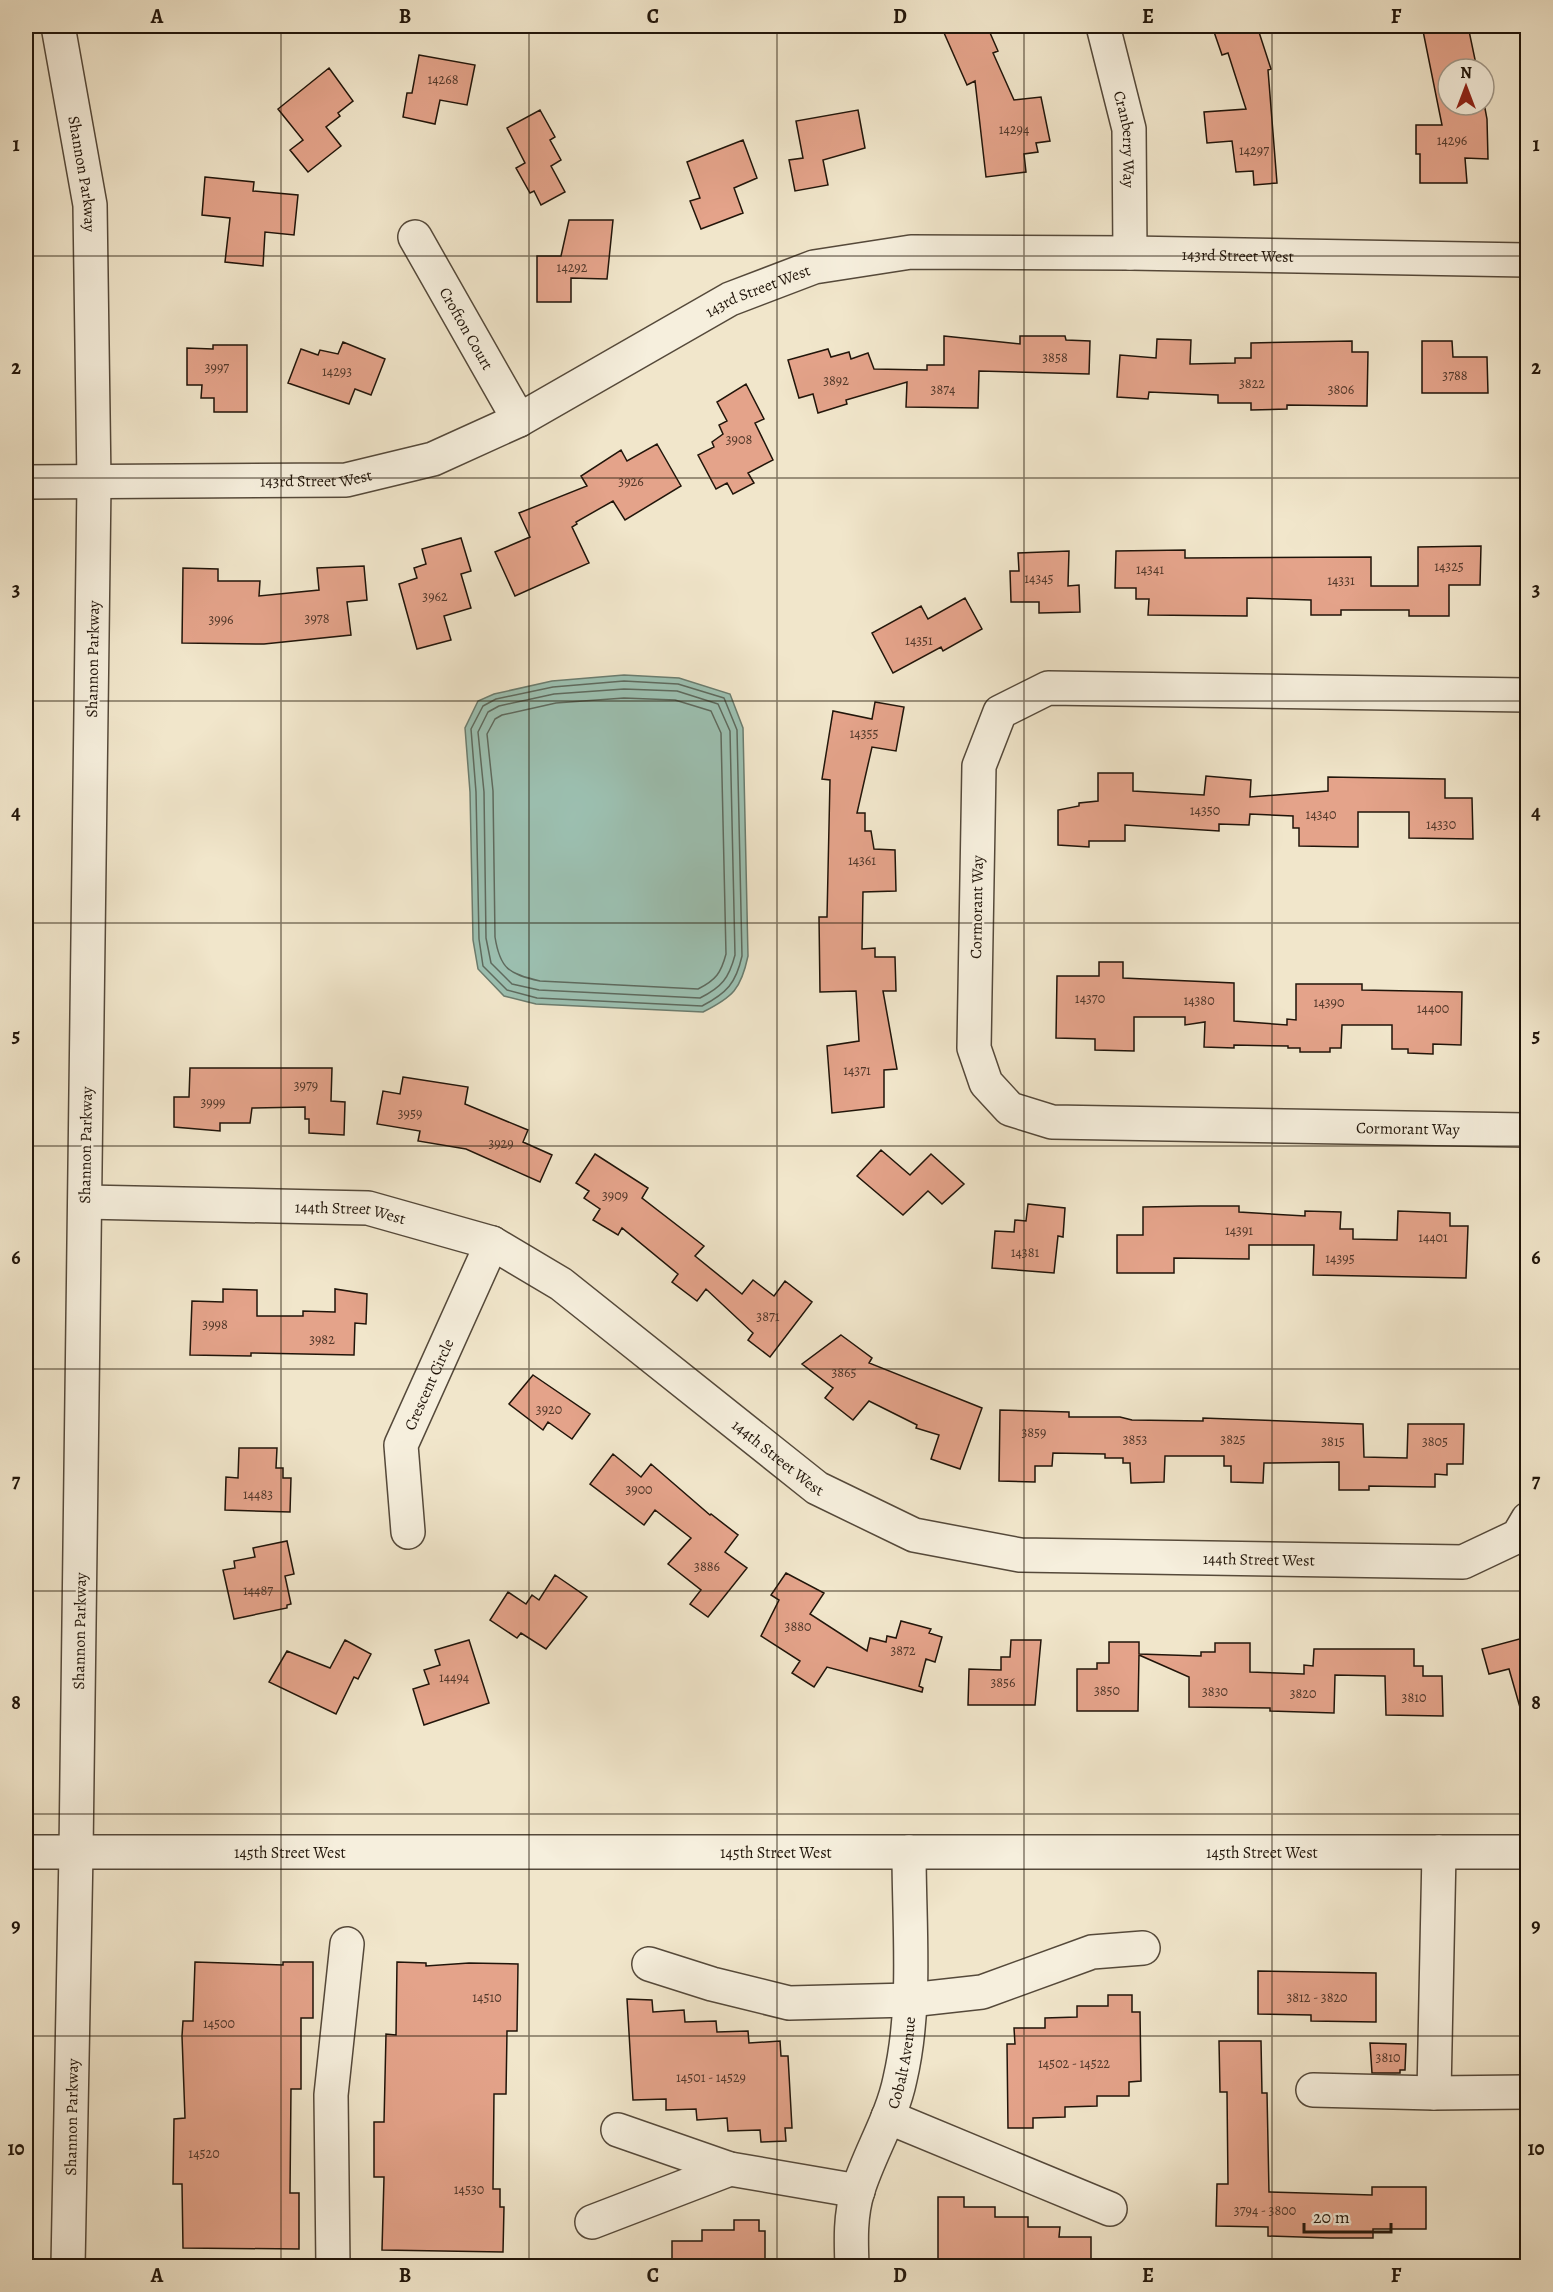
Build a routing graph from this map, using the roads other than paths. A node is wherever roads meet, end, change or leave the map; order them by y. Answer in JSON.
{"nodes":[{"id":1,"x":58,"y":26,"type":"edge"},
{"id":2,"x":1103,"y":26,"type":"edge"},
{"id":3,"x":415,"y":237,"type":"dead end"},
{"id":4,"x":1130,"y":253,"type":"junction"},
{"id":5,"x":1527,"y":260,"type":"edge"},
{"id":6,"x":519,"y":420,"type":"junction"},
{"id":7,"x":26,"y":482,"type":"edge"},
{"id":8,"x":94,"y":483,"type":"junction"},
{"id":9,"x":1527,"y":695,"type":"edge"},
{"id":10,"x":1527,"y":1130,"type":"edge"},
{"id":11,"x":85,"y":1202,"type":"junction"},
{"id":12,"x":492,"y":1243,"type":"junction"},
{"id":13,"x":1523,"y":1528,"type":"edge"},
{"id":14,"x":408,"y":1532,"type":"dead end"},
{"id":15,"x":26,"y":1852,"type":"edge"},
{"id":16,"x":76,"y":1852,"type":"junction"},
{"id":17,"x":909,"y":1852,"type":"junction"},
{"id":18,"x":1439,"y":1852,"type":"junction"},
{"id":19,"x":1527,"y":1852,"type":"edge"},
{"id":20,"x":347,"y":1944,"type":"dead end"},
{"id":21,"x":1143,"y":1948,"type":"dead end"},
{"id":22,"x":649,"y":1964,"type":"dead end"},
{"id":23,"x":910,"y":2000,"type":"junction"},
{"id":24,"x":1313,"y":2090,"type":"dead end"},
{"id":25,"x":1527,"y":2092,"type":"edge"},
{"id":26,"x":1434,"y":2093,"type":"junction"},
{"id":27,"x":888,"y":2117,"type":"junction"},
{"id":28,"x":618,"y":2130,"type":"dead end"},
{"id":29,"x":730,"y":2169,"type":"junction"},
{"id":30,"x":858,"y":2191,"type":"junction"},
{"id":31,"x":1110,"y":2209,"type":"dead end"},
{"id":32,"x":592,"y":2222,"type":"dead end"},
{"id":33,"x":69,"y":2266,"type":"edge"},
{"id":34,"x":333,"y":2266,"type":"edge"},
{"id":35,"x":852,"y":2266,"type":"edge"}],
"edges":[{"from":1,"to":8,"type":"street","name":"Shannon Parkway"},
{"from":2,"to":4,"type":"street","name":"Cranberry Way"},
{"from":3,"to":6,"type":"street","name":"Crofton Court"},
{"from":4,"to":5,"type":"street","name":"143rd Street West"},
{"from":4,"to":6,"type":"street","name":"143rd Street West"},
{"from":6,"to":8,"type":"street","name":"143rd Street West"},
{"from":7,"to":8,"type":"street","name":"143rd Street West"},
{"from":8,"to":11,"type":"street","name":"Shannon Parkway"},
{"from":9,"to":10,"type":"street","name":"Cormorant Way"},
{"from":11,"to":12,"type":"street","name":"144th Street West"},
{"from":11,"to":16,"type":"street","name":"Shannon Parkway"},
{"from":12,"to":13,"type":"street","name":"144th Street West"},
{"from":12,"to":14,"type":"street","name":"Crescent Circle"},
{"from":15,"to":16,"type":"street","name":"145th Street West"},
{"from":16,"to":17,"type":"street","name":"145th Street West"},
{"from":16,"to":33,"type":"street","name":"Shannon Parkway"},
{"from":17,"to":18,"type":"street","name":"145th Street West"},
{"from":17,"to":23,"type":"street","name":"Cobalt Avenue"},
{"from":18,"to":19,"type":"street","name":"145th Street West"},
{"from":18,"to":26,"type":"street"},
{"from":20,"to":34,"type":"street"},
{"from":21,"to":23,"type":"street"},
{"from":22,"to":23,"type":"street"},
{"from":23,"to":27,"type":"street","name":"Cobalt Avenue"},
{"from":24,"to":26,"type":"street"},
{"from":25,"to":26,"type":"street"},
{"from":27,"to":30,"type":"street","name":"Cobalt Avenue"},
{"from":27,"to":31,"type":"street"},
{"from":28,"to":29,"type":"street"},
{"from":29,"to":30,"type":"street"},
{"from":29,"to":32,"type":"street"},
{"from":30,"to":35,"type":"street","name":"Cobalt Avenue"}]}
